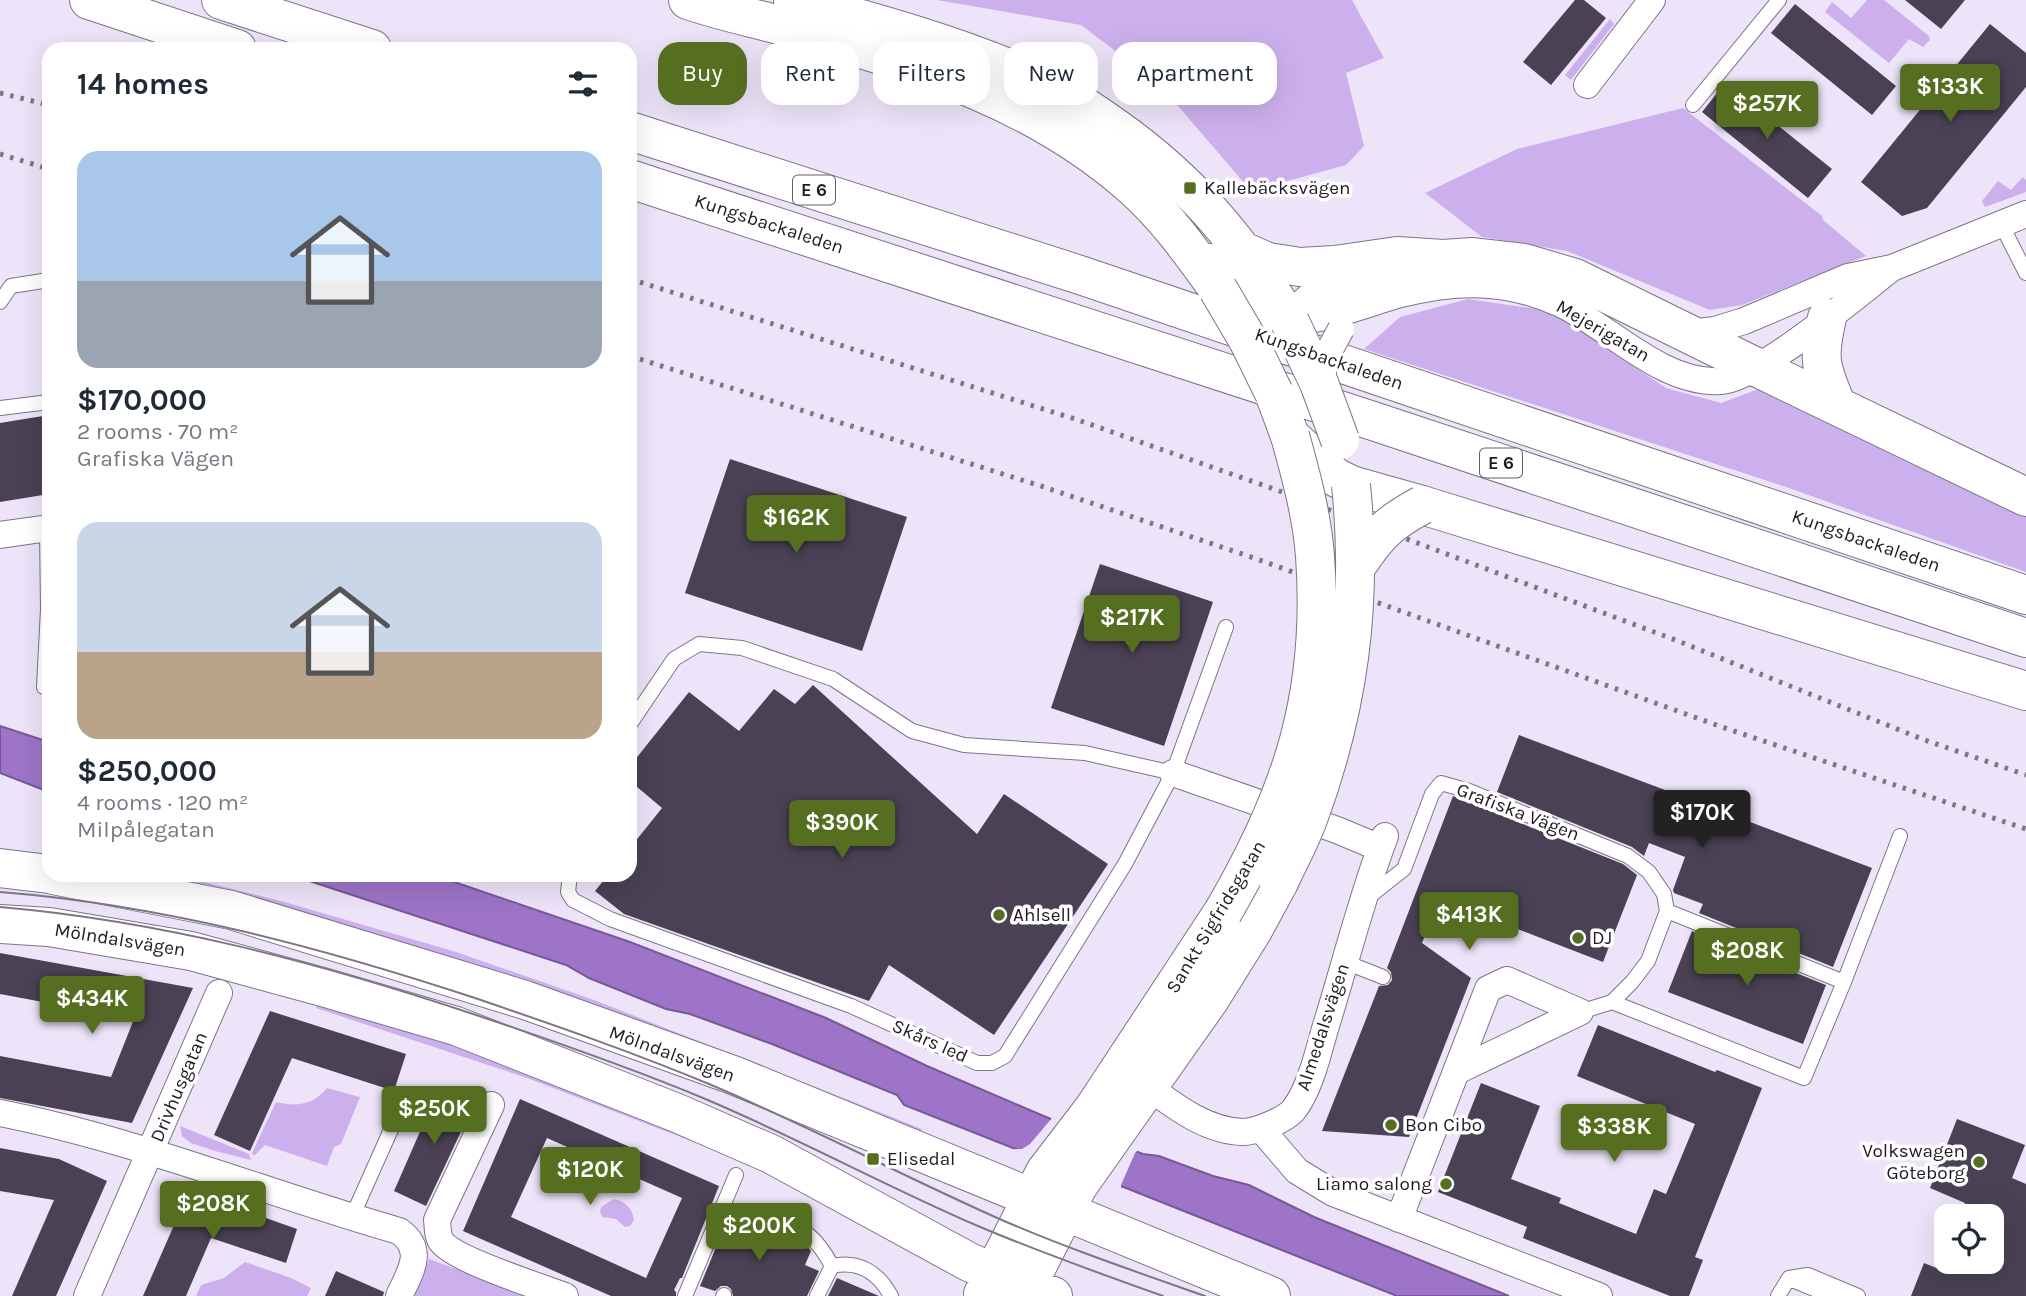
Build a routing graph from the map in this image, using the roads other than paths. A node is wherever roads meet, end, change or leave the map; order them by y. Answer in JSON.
{"nodes":[{"id":1,"x":89,"y":0,"type":"edge"},
{"id":2,"x":221,"y":0,"type":"edge"},
{"id":3,"x":688,"y":0,"type":"edge"},
{"id":4,"x":793,"y":0,"type":"edge"},
{"id":5,"x":1652,"y":0,"type":"edge"},
{"id":6,"x":1779,"y":0,"type":"edge"},
{"id":7,"x":268,"y":10,"type":"edge"},
{"id":8,"x":216,"y":42,"type":"edge"},
{"id":9,"x":353,"y":42,"type":"edge"},
{"id":10,"x":1587,"y":85,"type":"dead end"},
{"id":11,"x":1693,"y":105,"type":"dead end"},
{"id":12,"x":637,"y":133,"type":"edge"},
{"id":13,"x":637,"y":181,"type":"edge"},
{"id":14,"x":2026,"y":214,"type":"edge"},
{"id":15,"x":2000,"y":222,"type":"junction"},
{"id":16,"x":1245,"y":252,"type":"junction"},
{"id":17,"x":1443,"y":259,"type":"junction"},
{"id":18,"x":1892,"y":268,"type":"junction"},
{"id":19,"x":2026,"y":273,"type":"edge"},
{"id":20,"x":42,"y":281,"type":"edge"},
{"id":21,"x":0,"y":302,"type":"edge"},
{"id":22,"x":1362,"y":305,"type":"junction"},
{"id":23,"x":1275,"y":309,"type":"junction"},
{"id":24,"x":1827,"y":318,"type":"junction"},
{"id":25,"x":1690,"y":333,"type":"junction"},
{"id":26,"x":1758,"y":368,"type":"junction"},
{"id":27,"x":1268,"y":380,"type":"junction"},
{"id":28,"x":1320,"y":383,"type":"junction"},
{"id":29,"x":42,"y":403,"type":"edge"},
{"id":30,"x":1837,"y":406,"type":"junction"},
{"id":31,"x":0,"y":408,"type":"edge"},
{"id":32,"x":1290,"y":436,"type":"junction"},
{"id":33,"x":1350,"y":485,"type":"junction"},
{"id":34,"x":2026,"y":497,"type":"edge"},
{"id":35,"x":1422,"y":505,"type":"junction"},
{"id":36,"x":42,"y":529,"type":"edge"},
{"id":37,"x":0,"y":535,"type":"edge"},
{"id":38,"x":1356,"y":567,"type":"junction"},
{"id":39,"x":2026,"y":595,"type":"edge"},
{"id":40,"x":1226,"y":627,"type":"dead end"},
{"id":41,"x":2026,"y":638,"type":"edge"},
{"id":42,"x":2026,"y":691,"type":"edge"},
{"id":43,"x":637,"y":714,"type":"edge"},
{"id":44,"x":1173,"y":773,"type":"junction"},
{"id":45,"x":1900,"y":836,"type":"dead end"},
{"id":46,"x":0,"y":869,"type":"edge"},
{"id":47,"x":42,"y":874,"type":"edge"},
{"id":48,"x":88,"y":882,"type":"edge"},
{"id":49,"x":569,"y":882,"type":"edge"},
{"id":50,"x":1362,"y":902,"type":"junction"},
{"id":51,"x":1667,"y":911,"type":"junction"},
{"id":52,"x":1238,"y":921,"type":"junction"},
{"id":53,"x":0,"y":924,"type":"edge"},
{"id":54,"x":1345,"y":962,"type":"junction"},
{"id":55,"x":1383,"y":977,"type":"dead end"},
{"id":56,"x":1844,"y":982,"type":"junction"},
{"id":57,"x":219,"y":993,"type":"dead end"},
{"id":58,"x":1612,"y":1002,"type":"junction"},
{"id":59,"x":1580,"y":1012,"type":"junction"},
{"id":60,"x":1457,"y":1071,"type":"junction"},
{"id":61,"x":1136,"y":1077,"type":"junction"},
{"id":62,"x":406,"y":1096,"type":"dead end"},
{"id":63,"x":491,"y":1105,"type":"dead end"},
{"id":64,"x":0,"y":1113,"type":"edge"},
{"id":65,"x":1261,"y":1129,"type":"junction"},
{"id":66,"x":152,"y":1151,"type":"junction"},
{"id":67,"x":736,"y":1175,"type":"dead end"},
{"id":68,"x":1048,"y":1203,"type":"junction"},
{"id":69,"x":352,"y":1217,"type":"junction"},
{"id":70,"x":1399,"y":1219,"type":"junction"},
{"id":71,"x":755,"y":1220,"type":"dead end"},
{"id":72,"x":832,"y":1266,"type":"junction"},
{"id":73,"x":1789,"y":1278,"type":"junction"},
{"id":74,"x":1016,"y":1290,"type":"edge"},
{"id":75,"x":1782,"y":1295,"type":"edge"},
{"id":76,"x":87,"y":1296,"type":"edge"},
{"id":77,"x":399,"y":1296,"type":"edge"},
{"id":78,"x":565,"y":1296,"type":"edge"},
{"id":79,"x":685,"y":1296,"type":"edge"},
{"id":80,"x":817,"y":1296,"type":"edge"},
{"id":81,"x":891,"y":1296,"type":"edge"},
{"id":82,"x":1271,"y":1296,"type":"edge"},
{"id":83,"x":1599,"y":1296,"type":"edge"},
{"id":84,"x":1831,"y":1296,"type":"edge"},
{"id":85,"x":1858,"y":1296,"type":"edge"}],
"edges":[{"from":1,"to":8,"type":"main road"},
{"from":2,"to":7,"type":"main road"},
{"from":3,"to":23,"type":"main road","name":"Sankt Sigfridsgatan"},
{"from":4,"to":16,"type":"main road","name":"Sankt Sigfridsgatan"},
{"from":5,"to":10,"type":"street"},
{"from":6,"to":11,"type":"lane"},
{"from":7,"to":9,"type":"main road"},
{"from":12,"to":39,"type":"main road","name":"Kungsbackaleden","number":"E 6"},
{"from":13,"to":41,"type":"main road","name":"Kungsbackaleden","number":"E 6"},
{"from":14,"to":15,"type":"street","name":"Mejerigatan"},
{"from":15,"to":18,"type":"street","name":"Mejerigatan"},
{"from":15,"to":19,"type":"lane"},
{"from":16,"to":17,"type":"main road","name":"Mejerigatan"},
{"from":16,"to":23,"type":"main road","name":"Sankt Sigfridsgatan"},
{"from":17,"to":23,"type":"main road","name":"Mejerigatan"},
{"from":17,"to":25,"type":"main road","name":"Mejerigatan"},
{"from":18,"to":24,"type":"street","name":"Mejerigatan"},
{"from":18,"to":25,"type":"street","name":"Mejerigatan"},
{"from":20,"to":21,"type":"lane"},
{"from":22,"to":23,"type":"street","name":"Mejerigatan"},
{"from":22,"to":26,"type":"street","name":"Mejerigatan"},
{"from":22,"to":28,"type":"street","bridge":true},
{"from":23,"to":27,"type":"main road"},
{"from":23,"to":27,"type":"main road","name":"Sankt Sigfridsgatan","bridge":true},
{"from":23,"to":28,"type":"main road","name":"Sankt Sigfridsgatan","bridge":true},
{"from":24,"to":26,"type":"street","name":"Mejerigatan"},
{"from":24,"to":30,"type":"main road"},
{"from":25,"to":26,"type":"main road","name":"Mejerigatan"},
{"from":26,"to":30,"type":"main road"},
{"from":27,"to":32,"type":"main road","name":"Sankt Sigfridsgatan","bridge":true},
{"from":28,"to":33,"type":"main road","name":"Sankt Sigfridsgatan","bridge":true},
{"from":29,"to":31,"type":"lane"},
{"from":30,"to":34,"type":"main road"},
{"from":32,"to":33,"type":"main road","name":"Sankt Sigfridsgatan"},
{"from":32,"to":52,"type":"main road","name":"Sankt Sigfridsgatan","bridge":true},
{"from":33,"to":35,"type":"main road","name":"Sankt Sigfridsgatan"},
{"from":33,"to":38,"type":"main road","name":"Sankt Sigfridsgatan","bridge":true},
{"from":35,"to":38,"type":"main road","bridge":true},
{"from":35,"to":42,"type":"main road","name":"Sankt Sigfridsgatan"},
{"from":36,"to":37,"type":"street"},
{"from":38,"to":52,"type":"main road","name":"Sankt Sigfridsgatan","bridge":true},
{"from":40,"to":44,"type":"lane"},
{"from":43,"to":44,"type":"lane"},
{"from":44,"to":49,"type":"lane","name":"Skårs led"},
{"from":44,"to":50,"type":"street","name":"Almedalsvägen"},
{"from":45,"to":56,"type":"lane"},
{"from":46,"to":47,"type":"main road","name":"Mölndalsvägen"},
{"from":48,"to":68,"type":"main road","name":"Mölndalsvägen"},
{"from":50,"to":51,"type":"lane","name":"Grafiska Vägen"},
{"from":50,"to":54,"type":"street","name":"Almedalsvägen"},
{"from":51,"to":56,"type":"lane"},
{"from":51,"to":58,"type":"lane"},
{"from":52,"to":61,"type":"main road","name":"Sankt Sigfridsgatan"},
{"from":53,"to":74,"type":"main road","name":"Mölndalsvägen"},
{"from":54,"to":55,"type":"lane"},
{"from":54,"to":65,"type":"street","name":"Almedalsvägen"},
{"from":56,"to":58,"type":"lane"},
{"from":57,"to":66,"type":"street","name":"Drivhusgatan"},
{"from":58,"to":59,"type":"lane"},
{"from":59,"to":60,"type":"street"},
{"from":59,"to":60,"type":"street"},
{"from":60,"to":70,"type":"street"},
{"from":61,"to":65,"type":"street","name":"Almedalsvägen"},
{"from":61,"to":68,"type":"main road","name":"Sankt Sigfridsgatan"},
{"from":62,"to":69,"type":"lane"},
{"from":63,"to":78,"type":"street"},
{"from":64,"to":66,"type":"street"},
{"from":65,"to":70,"type":"street"},
{"from":66,"to":69,"type":"street"},
{"from":66,"to":76,"type":"street","name":"Drivhusgatan"},
{"from":67,"to":79,"type":"lane"},
{"from":68,"to":74,"type":"main road","name":"Sankt Sigfridsgatan"},
{"from":68,"to":82,"type":"main road","name":"Mölndalsvägen"},
{"from":69,"to":77,"type":"street"},
{"from":70,"to":83,"type":"street"},
{"from":71,"to":72,"type":"lane"},
{"from":72,"to":80,"type":"lane"},
{"from":72,"to":81,"type":"lane"},
{"from":73,"to":75,"type":"lane"},
{"from":73,"to":84,"type":"lane"},
{"from":73,"to":85,"type":"lane"}]}
